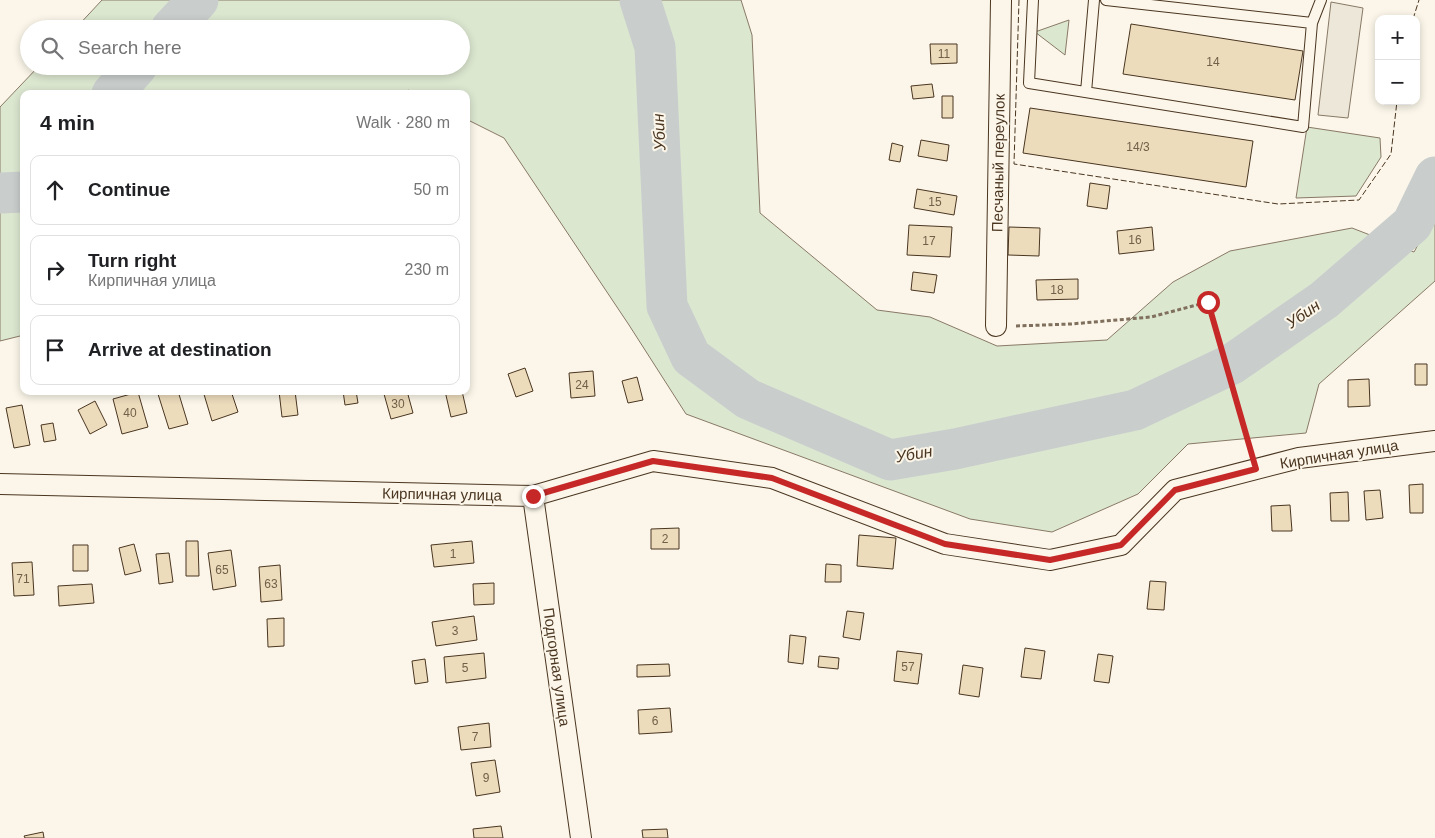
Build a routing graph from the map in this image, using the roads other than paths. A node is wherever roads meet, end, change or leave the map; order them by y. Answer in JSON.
{"nodes":[{"id":1,"x":1001,"y":0,"type":"edge"},
{"id":2,"x":1033,"y":0,"type":"edge"},
{"id":3,"x":1094,"y":0,"type":"edge"},
{"id":4,"x":1106,"y":0,"type":"edge"},
{"id":5,"x":1321,"y":0,"type":"edge"},
{"id":6,"x":1312,"y":23,"type":"junction"},
{"id":7,"x":1086,"y":92,"type":"junction"},
{"id":8,"x":996,"y":326,"type":"road end"},
{"id":9,"x":1435,"y":440,"type":"edge"},
{"id":10,"x":0,"y":484,"type":"edge"},
{"id":11,"x":533,"y":496,"type":"junction"},
{"id":12,"x":580,"y":838,"type":"edge"}],
"edges":[{"from":1,"to":8,"type":"street","name":"Песчаный переулок"},
{"from":2,"to":7,"type":"lane"},
{"from":3,"to":7,"type":"lane"},
{"from":4,"to":6,"type":"lane"},
{"from":5,"to":6,"type":"lane"},
{"from":6,"to":7,"type":"lane"},
{"from":9,"to":11,"type":"street","name":"Кирпичная улица"},
{"from":10,"to":11,"type":"street","name":"Кирпичная улица"},
{"from":11,"to":12,"type":"street","name":"Подгорная улица"}]}
